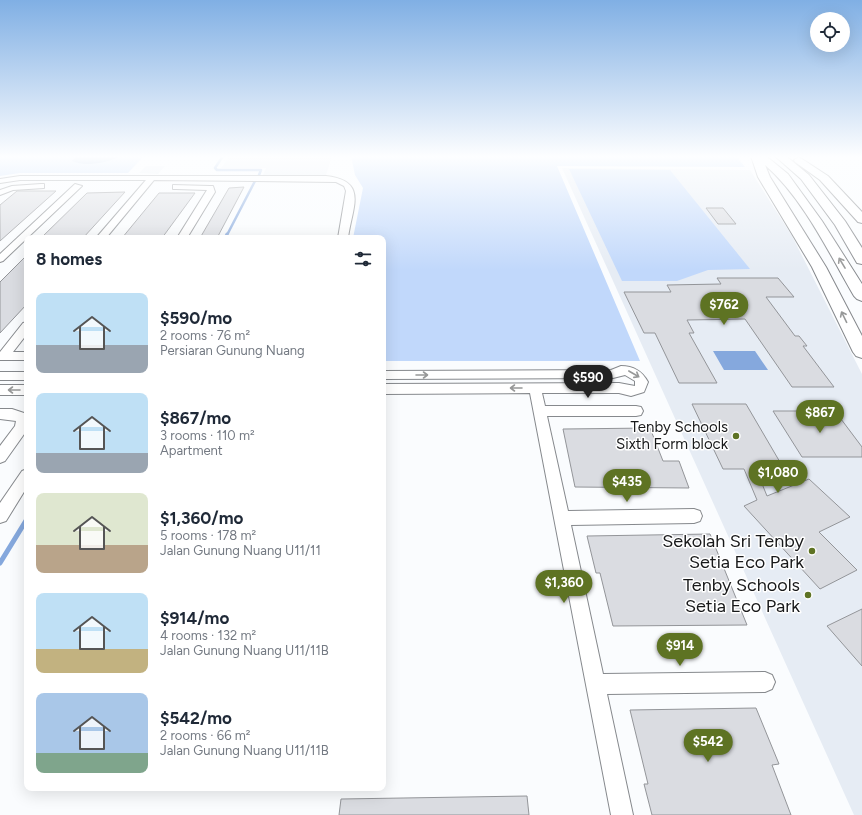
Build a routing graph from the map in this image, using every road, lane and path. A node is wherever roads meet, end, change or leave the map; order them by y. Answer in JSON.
{"nodes":[{"id":1,"x":69,"y":194,"type":"edge"},
{"id":2,"x":138,"y":194,"type":"edge"},
{"id":3,"x":210,"y":194,"type":"edge"},
{"id":4,"x":351,"y":194,"type":"edge"},
{"id":5,"x":774,"y":194,"type":"edge"},
{"id":6,"x":797,"y":194,"type":"edge"},
{"id":7,"x":818,"y":194,"type":"edge"},
{"id":8,"x":839,"y":194,"type":"edge"},
{"id":9,"x":862,"y":219,"type":"edge"},
{"id":10,"x":26,"y":235,"type":"edge"},
{"id":11,"x":104,"y":235,"type":"edge"},
{"id":12,"x":184,"y":235,"type":"edge"},
{"id":13,"x":344,"y":235,"type":"edge"},
{"id":14,"x":24,"y":237,"type":"edge"},
{"id":15,"x":0,"y":259,"type":"edge"},
{"id":16,"x":862,"y":260,"type":"edge"},
{"id":17,"x":862,"y":296,"type":"edge"},
{"id":18,"x":24,"y":329,"type":"edge"},
{"id":19,"x":862,"y":352,"type":"edge"},
{"id":20,"x":1,"y":356,"type":"edge"},
{"id":21,"x":24,"y":356,"type":"edge"},
{"id":22,"x":386,"y":375,"type":"edge"},
{"id":23,"x":0,"y":376,"type":"edge"},
{"id":24,"x":24,"y":376,"type":"edge"},
{"id":25,"x":535,"y":388,"type":"junction"},
{"id":26,"x":386,"y":389,"type":"edge"},
{"id":27,"x":0,"y":390,"type":"edge"},
{"id":28,"x":24,"y":390,"type":"edge"},
{"id":29,"x":636,"y":411,"type":"dead end"},
{"id":30,"x":540,"y":412,"type":"junction"},
{"id":31,"x":0,"y":414,"type":"edge"},
{"id":32,"x":0,"y":457,"type":"edge"},
{"id":33,"x":24,"y":478,"type":"edge"},
{"id":34,"x":6,"y":498,"type":"edge"},
{"id":35,"x":0,"y":516,"type":"edge"},
{"id":36,"x":694,"y":516,"type":"dead end"},
{"id":37,"x":562,"y":518,"type":"junction"},
{"id":38,"x":765,"y":682,"type":"dead end"},
{"id":39,"x":595,"y":684,"type":"junction"},
{"id":40,"x":622,"y":815,"type":"edge"}],
"edges":[{"from":1,"to":10,"type":"street"},
{"from":2,"to":11,"type":"street"},
{"from":3,"to":12,"type":"street"},
{"from":4,"to":13,"type":"street"},
{"from":19,"to":5,"type":"highway","one_way":true},
{"from":17,"to":6,"type":"highway","one_way":true},
{"from":7,"to":16,"type":"highway"},
{"from":8,"to":9,"type":"highway"},
{"from":14,"to":15,"type":"street"},
{"from":18,"to":20,"type":"street"},
{"from":20,"to":21,"type":"street"},
{"from":22,"to":25,"type":"street","one_way":true},
{"from":23,"to":24,"type":"street"},
{"from":25,"to":26,"type":"street","one_way":true},
{"from":25,"to":30,"type":"street"},
{"from":28,"to":27,"type":"street","one_way":true},
{"from":29,"to":30,"type":"street"},
{"from":30,"to":37,"type":"street"},
{"from":31,"to":32,"type":"street"},
{"from":33,"to":34,"type":"street"},
{"from":34,"to":35,"type":"street"},
{"from":36,"to":37,"type":"street"},
{"from":37,"to":39,"type":"street"},
{"from":38,"to":39,"type":"street"},
{"from":39,"to":40,"type":"street"}]}
